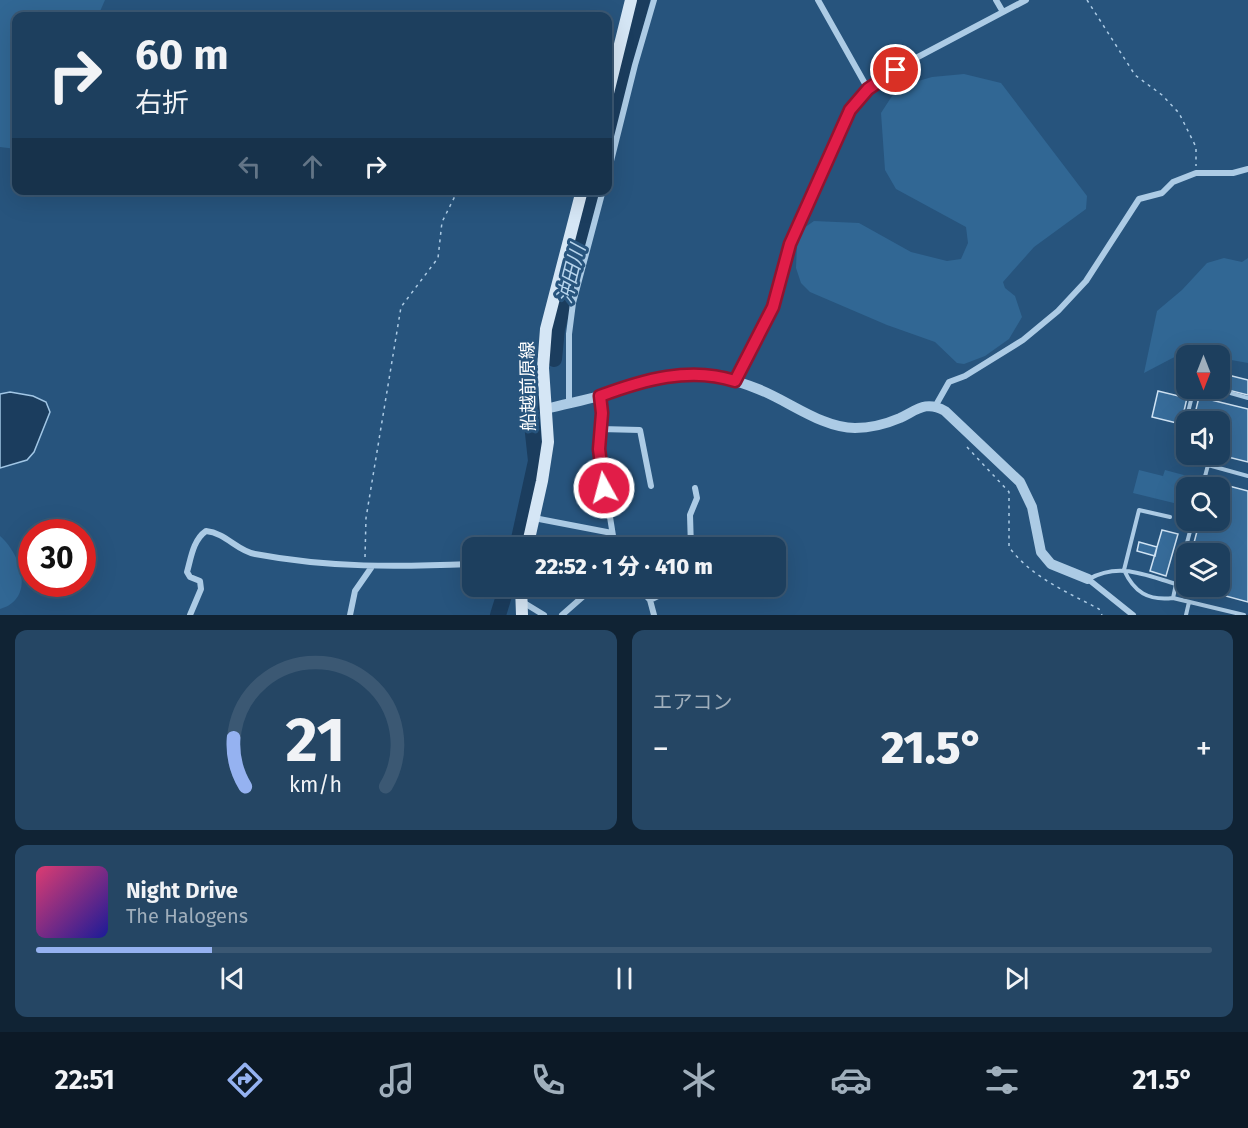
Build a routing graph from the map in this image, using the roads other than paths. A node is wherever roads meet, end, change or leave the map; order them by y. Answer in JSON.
{"nodes":[{"id":1,"x":631,"y":0,"type":"edge"},
{"id":2,"x":654,"y":0,"type":"edge"},
{"id":3,"x":818,"y":0,"type":"edge"},
{"id":4,"x":996,"y":0,"type":"edge"},
{"id":5,"x":1026,"y":0,"type":"edge"},
{"id":6,"x":1003,"y":12,"type":"junction"},
{"id":7,"x":612,"y":77,"type":"edge"},
{"id":8,"x":868,"y":89,"type":"junction"},
{"id":9,"x":612,"y":157,"type":"edge"},
{"id":10,"x":1248,"y":169,"type":"edge"},
{"id":11,"x":581,"y":195,"type":"edge"},
{"id":12,"x":602,"y":195,"type":"edge"},
{"id":13,"x":735,"y":381,"type":"junction"},
{"id":14,"x":1230,"y":393,"type":"edge"},
{"id":15,"x":600,"y":396,"type":"junction"},
{"id":16,"x":1248,"y":398,"type":"edge"},
{"id":17,"x":568,"y":403,"type":"junction"},
{"id":18,"x":936,"y":405,"type":"junction"},
{"id":19,"x":546,"y":409,"type":"junction"},
{"id":20,"x":601,"y":429,"type":"junction"},
{"id":21,"x":1208,"y":465,"type":"joint"},
{"id":22,"x":1248,"y":476,"type":"edge"},
{"id":23,"x":1205,"y":477,"type":"edge"},
{"id":24,"x":651,"y":486,"type":"dead end"},
{"id":25,"x":695,"y":488,"type":"dead end"},
{"id":26,"x":1170,"y":517,"type":"dead end"},
{"id":27,"x":534,"y":518,"type":"junction"},
{"id":28,"x":612,"y":533,"type":"junction"},
{"id":29,"x":530,"y":537,"type":"edge"},
{"id":30,"x":613,"y":537,"type":"edge"},
{"id":31,"x":691,"y":537,"type":"edge"},
{"id":32,"x":462,"y":564,"type":"edge"},
{"id":33,"x":368,"y":567,"type":"junction"},
{"id":34,"x":1124,"y":570,"type":"junction"},
{"id":35,"x":1088,"y":579,"type":"junction"},
{"id":36,"x":1176,"y":584,"type":"joint"},
{"id":37,"x":521,"y":597,"type":"edge"},
{"id":38,"x":582,"y":597,"type":"edge"},
{"id":39,"x":647,"y":597,"type":"edge"},
{"id":40,"x":656,"y":597,"type":"edge"},
{"id":41,"x":1173,"y":598,"type":"junction"},
{"id":42,"x":650,"y":600,"type":"junction"},
{"id":43,"x":521,"y":602,"type":"junction"},
{"id":44,"x":1189,"y":602,"type":"junction"},
{"id":45,"x":1221,"y":612,"type":"edge"},
{"id":46,"x":190,"y":615,"type":"edge"},
{"id":47,"x":350,"y":615,"type":"edge"},
{"id":48,"x":522,"y":615,"type":"edge"},
{"id":49,"x":544,"y":615,"type":"edge"},
{"id":50,"x":562,"y":615,"type":"edge"},
{"id":51,"x":654,"y":615,"type":"edge"},
{"id":52,"x":1133,"y":615,"type":"edge"},
{"id":53,"x":1186,"y":615,"type":"edge"},
{"id":54,"x":1244,"y":615,"type":"edge"}],
"edges":[{"from":1,"to":7,"type":"main road"},
{"from":2,"to":9,"type":"street"},
{"from":3,"to":8,"type":"street"},
{"from":4,"to":6,"type":"street"},
{"from":5,"to":6,"type":"street"},
{"from":6,"to":8,"type":"street"},
{"from":8,"to":13,"type":"street"},
{"from":10,"to":18,"type":"street"},
{"from":11,"to":19,"type":"main road","name":"船越前原線"},
{"from":12,"to":17,"type":"street"},
{"from":13,"to":15,"type":"street"},
{"from":13,"to":18,"type":"street"},
{"from":14,"to":16,"type":"lane"},
{"from":15,"to":17,"type":"street"},
{"from":15,"to":20,"type":"street"},
{"from":17,"to":19,"type":"street"},
{"from":18,"to":35,"type":"street"},
{"from":19,"to":27,"type":"main road","name":"船越前原線"},
{"from":20,"to":24,"type":"street"},
{"from":20,"to":28,"type":"street"},
{"from":21,"to":22,"type":"lane"},
{"from":21,"to":23,"type":"lane"},
{"from":25,"to":31,"type":"street"},
{"from":26,"to":34,"type":"lane"},
{"from":27,"to":28,"type":"street"},
{"from":27,"to":29,"type":"main road","name":"船越前原線"},
{"from":28,"to":30,"type":"street"},
{"from":32,"to":33,"type":"street"},
{"from":33,"to":46,"type":"street"},
{"from":33,"to":47,"type":"street"},
{"from":34,"to":35,"type":"lane"},
{"from":34,"to":36,"type":"lane"},
{"from":34,"to":41,"type":"lane"},
{"from":35,"to":52,"type":"street"},
{"from":36,"to":41,"type":"lane"},
{"from":37,"to":43,"type":"main road"},
{"from":38,"to":50,"type":"street"},
{"from":39,"to":42,"type":"street"},
{"from":40,"to":42,"type":"street"},
{"from":41,"to":44,"type":"lane"},
{"from":42,"to":51,"type":"street"},
{"from":43,"to":48,"type":"main road"},
{"from":43,"to":49,"type":"street"},
{"from":44,"to":45,"type":"lane"},
{"from":44,"to":53,"type":"lane"},
{"from":45,"to":54,"type":"lane"}]}
